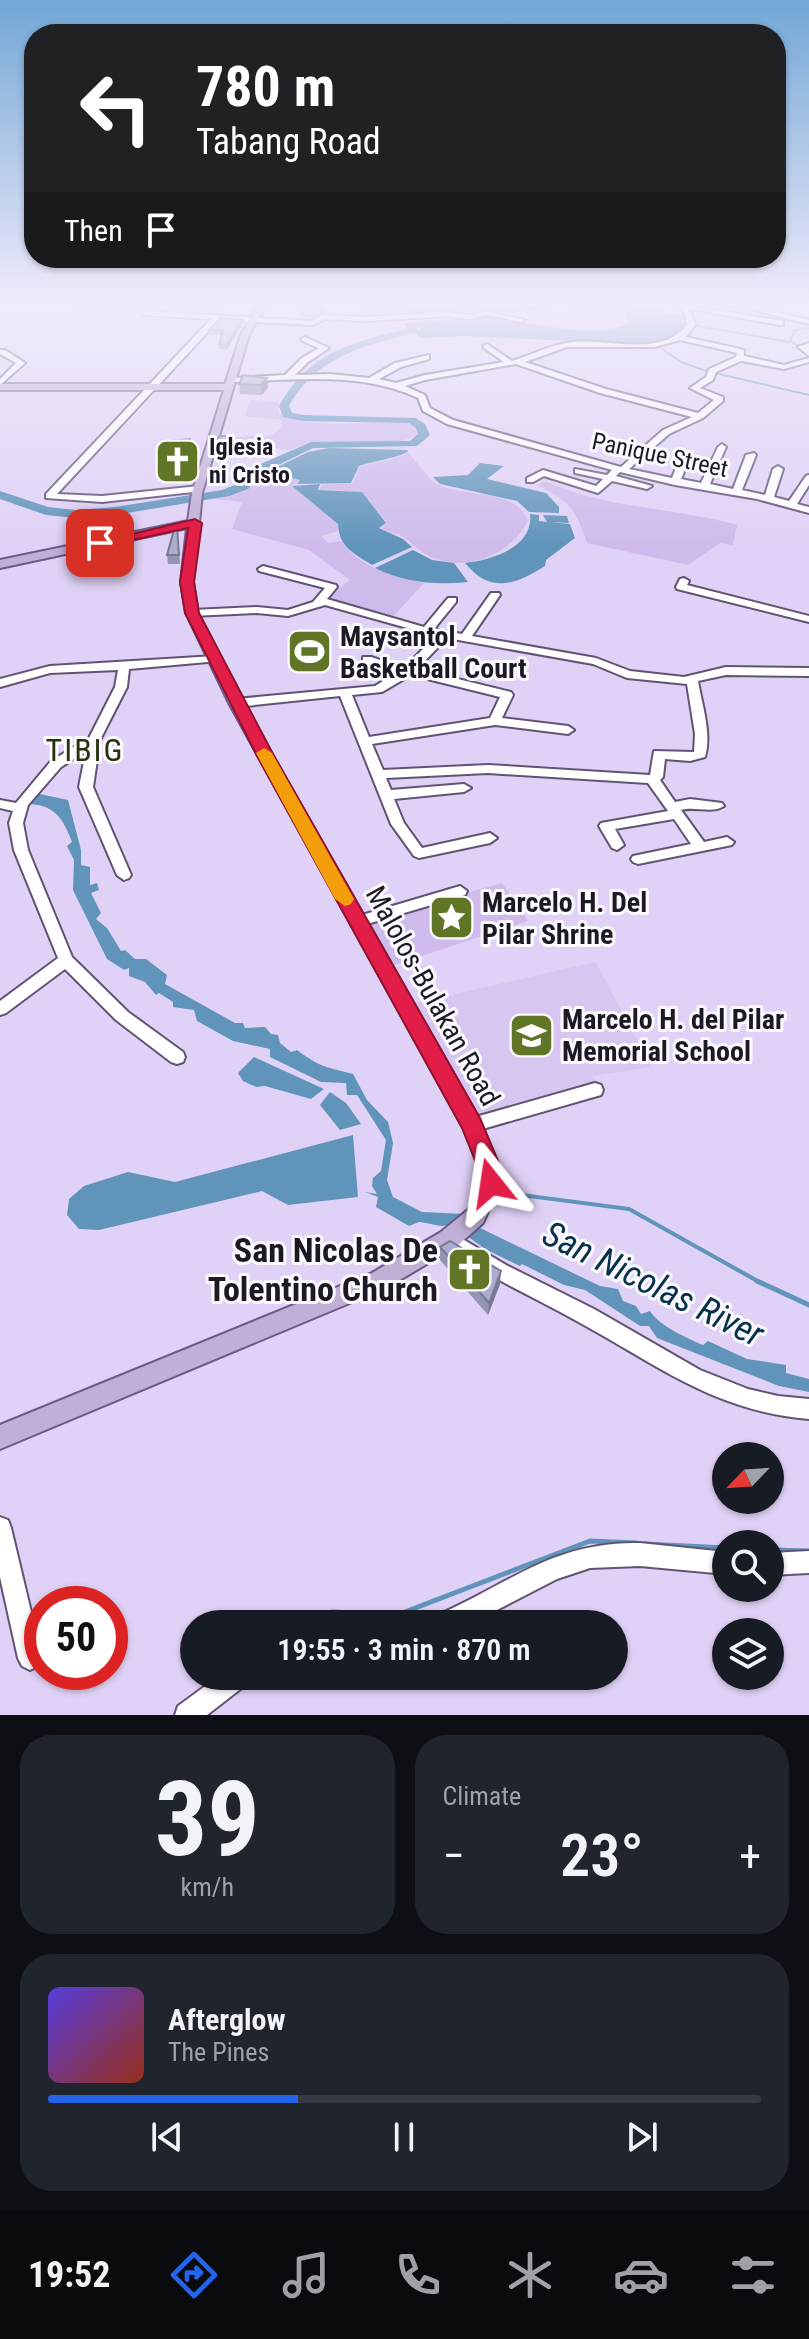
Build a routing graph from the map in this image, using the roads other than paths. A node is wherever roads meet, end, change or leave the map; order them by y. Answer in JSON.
{"nodes":[{"id":1,"x":154,"y":384,"type":"edge"},
{"id":2,"x":230,"y":384,"type":"edge"},
{"id":3,"x":249,"y":384,"type":"edge"},
{"id":4,"x":385,"y":384,"type":"edge"},
{"id":5,"x":401,"y":384,"type":"edge"},
{"id":6,"x":581,"y":384,"type":"edge"},
{"id":7,"x":700,"y":384,"type":"edge"},
{"id":8,"x":0,"y":385,"type":"edge"},
{"id":9,"x":396,"y":386,"type":"junction"},
{"id":10,"x":229,"y":387,"type":"junction"},
{"id":11,"x":149,"y":389,"type":"junction"},
{"id":12,"x":700,"y":416,"type":"junction"},
{"id":13,"x":722,"y":447,"type":"dead end"},
{"id":14,"x":751,"y":455,"type":"dead end"},
{"id":15,"x":684,"y":460,"type":"dead end"},
{"id":16,"x":620,"y":469,"type":"junction"},
{"id":17,"x":778,"y":469,"type":"dead end"},
{"id":18,"x":578,"y":471,"type":"dead end"},
{"id":19,"x":607,"y":478,"type":"junction"},
{"id":20,"x":809,"y":478,"type":"edge"},
{"id":21,"x":530,"y":480,"type":"dead end"},
{"id":22,"x":675,"y":482,"type":"junction"},
{"id":23,"x":647,"y":486,"type":"dead end"},
{"id":24,"x":704,"y":487,"type":"junction"},
{"id":25,"x":736,"y":492,"type":"junction"},
{"id":26,"x":197,"y":495,"type":"junction"},
{"id":27,"x":769,"y":499,"type":"junction"},
{"id":28,"x":792,"y":504,"type":"junction"},
{"id":29,"x":809,"y":510,"type":"edge"},
{"id":30,"x":195,"y":523,"type":"junction"},
{"id":31,"x":0,"y":564,"type":"edge"},
{"id":32,"x":263,"y":569,"type":"dead end"},
{"id":33,"x":684,"y":581,"type":"dead end"},
{"id":34,"x":698,"y":583,"type":"dead end"},
{"id":35,"x":495,"y":595,"type":"dead end"},
{"id":36,"x":452,"y":600,"type":"dead end"},
{"id":37,"x":318,"y":602,"type":"junction"},
{"id":38,"x":809,"y":610,"type":"edge"},
{"id":39,"x":192,"y":613,"type":"junction"},
{"id":40,"x":809,"y":619,"type":"edge"},
{"id":41,"x":426,"y":631,"type":"junction"},
{"id":42,"x":445,"y":634,"type":"junction"},
{"id":43,"x":464,"y":639,"type":"junction"},
{"id":44,"x":215,"y":659,"type":"junction"},
{"id":45,"x":367,"y":659,"type":"dead end"},
{"id":46,"x":124,"y":667,"type":"junction"},
{"id":47,"x":408,"y":672,"type":"junction"},
{"id":48,"x":809,"y":672,"type":"edge"},
{"id":49,"x":692,"y":679,"type":"junction"},
{"id":50,"x":0,"y":683,"type":"edge"},
{"id":51,"x":345,"y":693,"type":"junction"},
{"id":52,"x":236,"y":703,"type":"junction"},
{"id":53,"x":495,"y":721,"type":"junction"},
{"id":54,"x":568,"y":730,"type":"dead end"},
{"id":55,"x":94,"y":740,"type":"junction"},
{"id":56,"x":366,"y":741,"type":"junction"},
{"id":57,"x":381,"y":774,"type":"junction"},
{"id":58,"x":652,"y":779,"type":"junction"},
{"id":59,"x":464,"y":788,"type":"dead end"},
{"id":60,"x":386,"y":795,"type":"junction"},
{"id":61,"x":0,"y":804,"type":"edge"},
{"id":62,"x":21,"y":806,"type":"junction"},
{"id":63,"x":717,"y":806,"type":"dead end"},
{"id":64,"x":676,"y":811,"type":"junction"},
{"id":65,"x":490,"y":838,"type":"dead end"},
{"id":66,"x":727,"y":842,"type":"dead end"},
{"id":67,"x":617,"y":845,"type":"dead end"},
{"id":68,"x":701,"y":848,"type":"junction"},
{"id":69,"x":638,"y":859,"type":"dead end"},
{"id":70,"x":124,"y":875,"type":"dead end"},
{"id":71,"x":460,"y":891,"type":"dead end"},
{"id":72,"x":357,"y":922,"type":"junction"},
{"id":73,"x":66,"y":960,"type":"junction"},
{"id":74,"x":0,"y":1009,"type":"edge"},
{"id":75,"x":177,"y":1057,"type":"dead end"},
{"id":76,"x":595,"y":1090,"type":"dead end"},
{"id":77,"x":472,"y":1125,"type":"junction"},
{"id":78,"x":453,"y":1236,"type":"junction"},
{"id":79,"x":809,"y":1409,"type":"edge"},
{"id":80,"x":0,"y":1437,"type":"edge"},
{"id":81,"x":0,"y":1528,"type":"edge"},
{"id":82,"x":712,"y":1562,"type":"edge"},
{"id":83,"x":809,"y":1562,"type":"edge"},
{"id":84,"x":784,"y":1563,"type":"edge"},
{"id":85,"x":477,"y":1610,"type":"edge"},
{"id":86,"x":24,"y":1632,"type":"edge"},
{"id":87,"x":220,"y":1690,"type":"edge"},
{"id":88,"x":187,"y":1715,"type":"edge"}],
"edges":[{"from":1,"to":11,"type":"street"},
{"from":2,"to":10,"type":"main road","name":"Malolos-Bulakan Road"},
{"from":3,"to":10,"type":"street","name":"Panique Street"},
{"from":4,"to":9,"type":"street","name":"Panique Street"},
{"from":5,"to":9,"type":"street"},
{"from":6,"to":12,"type":"street"},
{"from":7,"to":12,"type":"street"},
{"from":8,"to":11,"type":"main road"},
{"from":9,"to":16,"type":"street","name":"Panique Street"},
{"from":10,"to":11,"type":"main road"},
{"from":10,"to":26,"type":"main road","name":"Malolos-Bulakan Road"},
{"from":11,"to":26,"type":"street"},
{"from":12,"to":16,"type":"street"},
{"from":13,"to":24,"type":"street"},
{"from":14,"to":25,"type":"street"},
{"from":15,"to":22,"type":"street"},
{"from":16,"to":19,"type":"street"},
{"from":16,"to":22,"type":"street","name":"Panique Street"},
{"from":17,"to":27,"type":"street"},
{"from":18,"to":19,"type":"street"},
{"from":19,"to":21,"type":"street"},
{"from":19,"to":23,"type":"street"},
{"from":20,"to":28,"type":"street"},
{"from":22,"to":24,"type":"street","name":"Panique Street"},
{"from":24,"to":25,"type":"street","name":"Panique Street"},
{"from":25,"to":27,"type":"street","name":"Panique Street"},
{"from":26,"to":30,"type":"main road","name":"Malolos-Bulakan Road"},
{"from":27,"to":28,"type":"street","name":"Panique Street"},
{"from":28,"to":29,"type":"street","name":"Panique Street"},
{"from":30,"to":31,"type":"main road"},
{"from":30,"to":39,"type":"main road","name":"Malolos-Bulakan Road"},
{"from":32,"to":37,"type":"street"},
{"from":33,"to":40,"type":"street"},
{"from":34,"to":38,"type":"street"},
{"from":35,"to":43,"type":"street"},
{"from":36,"to":41,"type":"street"},
{"from":37,"to":39,"type":"street"},
{"from":37,"to":41,"type":"street"},
{"from":39,"to":44,"type":"main road","name":"Malolos-Bulakan Road"},
{"from":41,"to":42,"type":"street"},
{"from":42,"to":43,"type":"street"},
{"from":42,"to":47,"type":"street"},
{"from":43,"to":49,"type":"street"},
{"from":44,"to":46,"type":"street"},
{"from":44,"to":52,"type":"main road","name":"Malolos-Bulakan Road"},
{"from":45,"to":47,"type":"street"},
{"from":46,"to":50,"type":"street"},
{"from":46,"to":55,"type":"street"},
{"from":47,"to":51,"type":"street"},
{"from":47,"to":53,"type":"street"},
{"from":48,"to":49,"type":"street"},
{"from":49,"to":58,"type":"street"},
{"from":51,"to":52,"type":"street"},
{"from":51,"to":56,"type":"street"},
{"from":52,"to":72,"type":"main road","name":"Malolos-Bulakan Road"},
{"from":53,"to":54,"type":"street"},
{"from":53,"to":56,"type":"street"},
{"from":55,"to":62,"type":"street"},
{"from":55,"to":70,"type":"street"},
{"from":56,"to":57,"type":"street"},
{"from":57,"to":58,"type":"street"},
{"from":57,"to":60,"type":"street"},
{"from":58,"to":64,"type":"street"},
{"from":59,"to":60,"type":"street"},
{"from":60,"to":65,"type":"street"},
{"from":61,"to":62,"type":"street"},
{"from":62,"to":73,"type":"street"},
{"from":63,"to":64,"type":"street"},
{"from":64,"to":67,"type":"street"},
{"from":64,"to":68,"type":"street"},
{"from":66,"to":68,"type":"street"},
{"from":68,"to":69,"type":"street"},
{"from":71,"to":72,"type":"street"},
{"from":72,"to":77,"type":"main road","name":"Malolos-Bulakan Road"},
{"from":73,"to":74,"type":"street"},
{"from":73,"to":75,"type":"street"},
{"from":76,"to":77,"type":"street"},
{"from":77,"to":78,"type":"main road","name":"Malolos-Bulakan Road"},
{"from":78,"to":79,"type":"street"},
{"from":78,"to":80,"type":"main road","name":"Malolos-Bulakan Road"},
{"from":81,"to":86,"type":"street"},
{"from":82,"to":85,"type":"street"},
{"from":83,"to":84,"type":"street"},
{"from":87,"to":88,"type":"street"}]}
